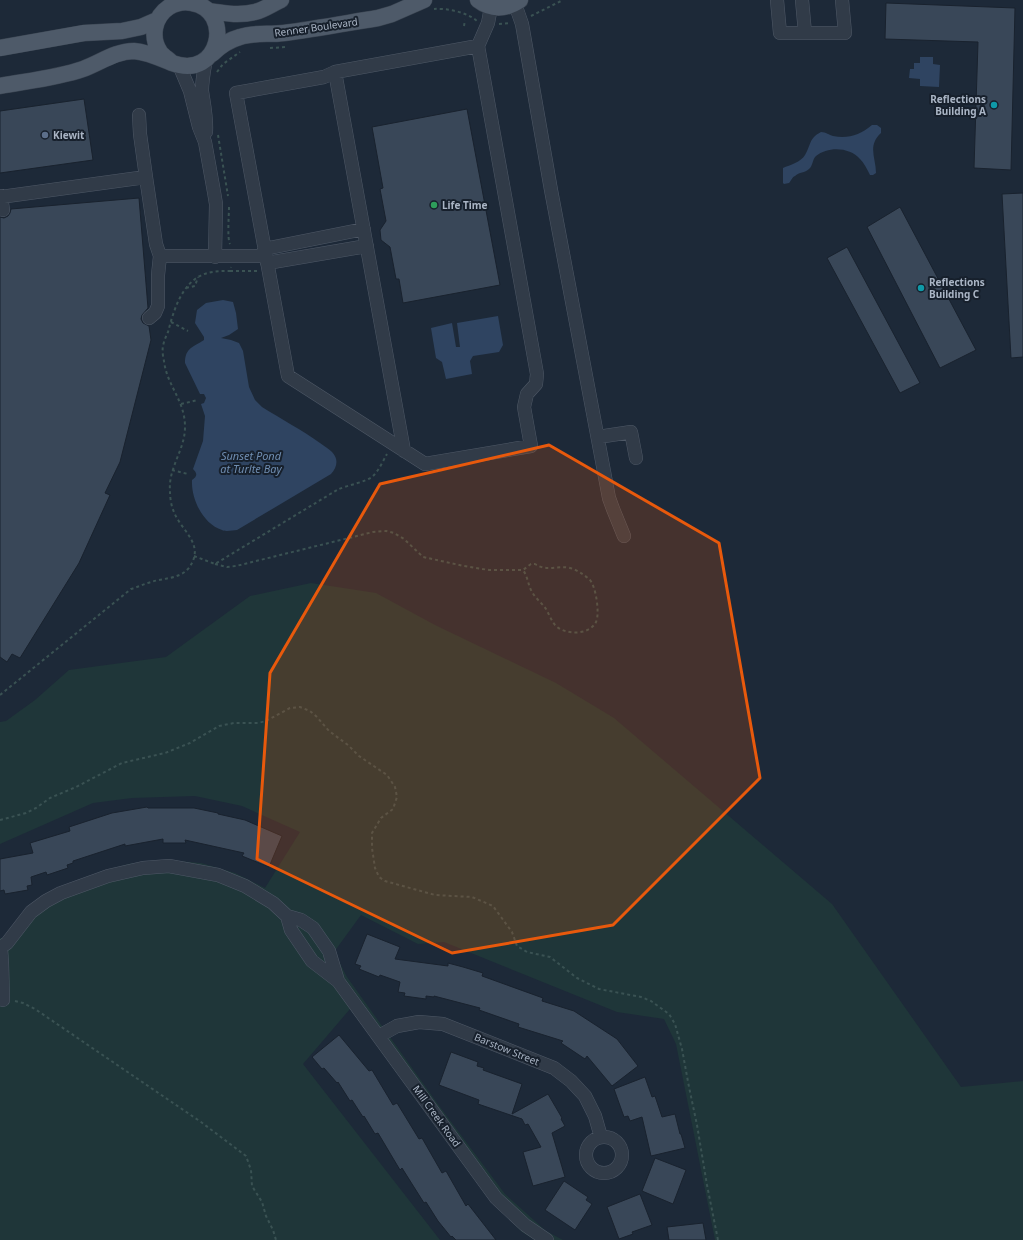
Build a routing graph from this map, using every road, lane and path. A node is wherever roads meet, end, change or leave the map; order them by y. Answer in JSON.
{"nodes":[{"id":1,"x":281,"y":0,"type":"edge"},
{"id":2,"x":424,"y":0,"type":"edge"},
{"id":3,"x":466,"y":0,"type":"edge"},
{"id":4,"x":563,"y":0,"type":"edge"},
{"id":5,"x":777,"y":0,"type":"edge"},
{"id":6,"x":802,"y":0,"type":"edge"},
{"id":7,"x":842,"y":0,"type":"edge"},
{"id":8,"x":517,"y":2,"type":"edge"},
{"id":9,"x":484,"y":4,"type":"edge"},
{"id":10,"x":198,"y":5,"type":"edge"},
{"id":11,"x":162,"y":10,"type":"edge"},
{"id":12,"x":526,"y":19,"type":"dead end"},
{"id":13,"x":466,"y":20,"type":"dead end"},
{"id":14,"x":517,"y":22,"type":"dead end"},
{"id":15,"x":496,"y":24,"type":"dead end"},
{"id":16,"x":464,"y":26,"type":"dead end"},
{"id":17,"x":805,"y":33,"type":"junction"},
{"id":18,"x":478,"y":46,"type":"junction"},
{"id":19,"x":0,"y":48,"type":"edge"},
{"id":20,"x":208,"y":57,"type":"junction"},
{"id":21,"x":175,"y":64,"type":"junction"},
{"id":22,"x":335,"y":72,"type":"junction"},
{"id":23,"x":0,"y":86,"type":"edge"},
{"id":24,"x":139,"y":115,"type":"dead end"},
{"id":25,"x":205,"y":142,"type":"junction"},
{"id":26,"x":146,"y":178,"type":"junction"},
{"id":27,"x":1,"y":197,"type":"edge"},
{"id":28,"x":3,"y":210,"type":"dead end"},
{"id":29,"x":364,"y":229,"type":"junction"},
{"id":30,"x":367,"y":246,"type":"junction"},
{"id":31,"x":160,"y":256,"type":"junction"},
{"id":32,"x":215,"y":257,"type":"junction"},
{"id":33,"x":265,"y":260,"type":"junction"},
{"id":34,"x":231,"y":264,"type":"dead end"},
{"id":35,"x":230,"y":271,"type":"junction"},
{"id":36,"x":198,"y":277,"type":"junction"},
{"id":37,"x":186,"y":288,"type":"junction"},
{"id":38,"x":149,"y":318,"type":"dead end"},
{"id":39,"x":171,"y":322,"type":"junction"},
{"id":40,"x":188,"y":331,"type":"dead end"},
{"id":41,"x":198,"y":400,"type":"dead end"},
{"id":42,"x":181,"y":404,"type":"junction"},
{"id":43,"x":598,"y":437,"type":"junction"},
{"id":44,"x":400,"y":448,"type":"junction"},
{"id":45,"x":636,"y":458,"type":"dead end"},
{"id":46,"x":172,"y":470,"type":"junction"},
{"id":47,"x":188,"y":474,"type":"dead end"},
{"id":48,"x":624,"y":536,"type":"dead end"},
{"id":49,"x":194,"y":556,"type":"junction"},
{"id":50,"x":215,"y":564,"type":"junction"},
{"id":51,"x":523,"y":570,"type":"junction"},
{"id":52,"x":0,"y":694,"type":"edge"},
{"id":53,"x":0,"y":820,"type":"edge"},
{"id":54,"x":287,"y":916,"type":"junction"},
{"id":55,"x":0,"y":948,"type":"edge"},
{"id":56,"x":338,"y":981,"type":"junction"},
{"id":57,"x":3,"y":1000,"type":"joint"},
{"id":58,"x":379,"y":1036,"type":"junction"},
{"id":59,"x":601,"y":1137,"type":"dead end"},
{"id":60,"x":276,"y":1240,"type":"edge"},
{"id":61,"x":547,"y":1240,"type":"edge"},
{"id":62,"x":718,"y":1240,"type":"edge"}],
"edges":[{"from":1,"to":10,"type":"main road"},
{"from":2,"to":20,"type":"main road","name":"Renner Boulevard"},
{"from":3,"to":9,"type":"main road"},
{"from":4,"to":12,"type":"path"},
{"from":5,"to":17,"type":"street"},
{"from":6,"to":17,"type":"street"},
{"from":7,"to":17,"type":"street"},
{"from":8,"to":9,"type":"main road"},
{"from":8,"to":43,"type":"street"},
{"from":9,"to":18,"type":"street"},
{"from":10,"to":11,"type":"main road"},
{"from":10,"to":20,"type":"main road"},
{"from":11,"to":19,"type":"main road"},
{"from":11,"to":21,"type":"main road"},
{"from":13,"to":16,"type":"path"},
{"from":14,"to":15,"type":"path"},
{"from":18,"to":22,"type":"street"},
{"from":18,"to":44,"type":"street"},
{"from":20,"to":21,"type":"main road"},
{"from":20,"to":25,"type":"street"},
{"from":21,"to":23,"type":"main road"},
{"from":21,"to":25,"type":"street"},
{"from":22,"to":29,"type":"street"},
{"from":22,"to":33,"type":"street"},
{"from":24,"to":26,"type":"street"},
{"from":25,"to":32,"type":"street"},
{"from":26,"to":27,"type":"street"},
{"from":26,"to":31,"type":"street"},
{"from":27,"to":28,"type":"street"},
{"from":29,"to":30,"type":"street"},
{"from":29,"to":33,"type":"street"},
{"from":30,"to":33,"type":"street"},
{"from":30,"to":44,"type":"street"},
{"from":31,"to":32,"type":"street"},
{"from":31,"to":38,"type":"street"},
{"from":32,"to":33,"type":"street"},
{"from":33,"to":35,"type":"path"},
{"from":33,"to":44,"type":"street"},
{"from":34,"to":35,"type":"path"},
{"from":35,"to":36,"type":"path"},
{"from":36,"to":37,"type":"path"},
{"from":36,"to":37,"type":"path"},
{"from":37,"to":39,"type":"path"},
{"from":39,"to":40,"type":"path"},
{"from":39,"to":42,"type":"path"},
{"from":41,"to":42,"type":"path"},
{"from":42,"to":46,"type":"path"},
{"from":43,"to":45,"type":"street"},
{"from":43,"to":48,"type":"street"},
{"from":44,"to":50,"type":"path"},
{"from":46,"to":47,"type":"path"},
{"from":46,"to":49,"type":"path"},
{"from":49,"to":50,"type":"path"},
{"from":49,"to":52,"type":"path"},
{"from":50,"to":51,"type":"path"},
{"from":51,"to":51,"type":"path"},
{"from":53,"to":62,"type":"path"},
{"from":54,"to":55,"type":"street","name":"Mill Creek Road"},
{"from":54,"to":56,"type":"street","name":"Mill Creek Road"},
{"from":54,"to":56,"type":"street","name":"Mill Creek Road"},
{"from":55,"to":57,"type":"street"},
{"from":56,"to":58,"type":"street","name":"Mill Creek Road"},
{"from":57,"to":60,"type":"path"},
{"from":58,"to":59,"type":"street","name":"Barstow Street"},
{"from":58,"to":61,"type":"street","name":"Mill Creek Road"}]}
